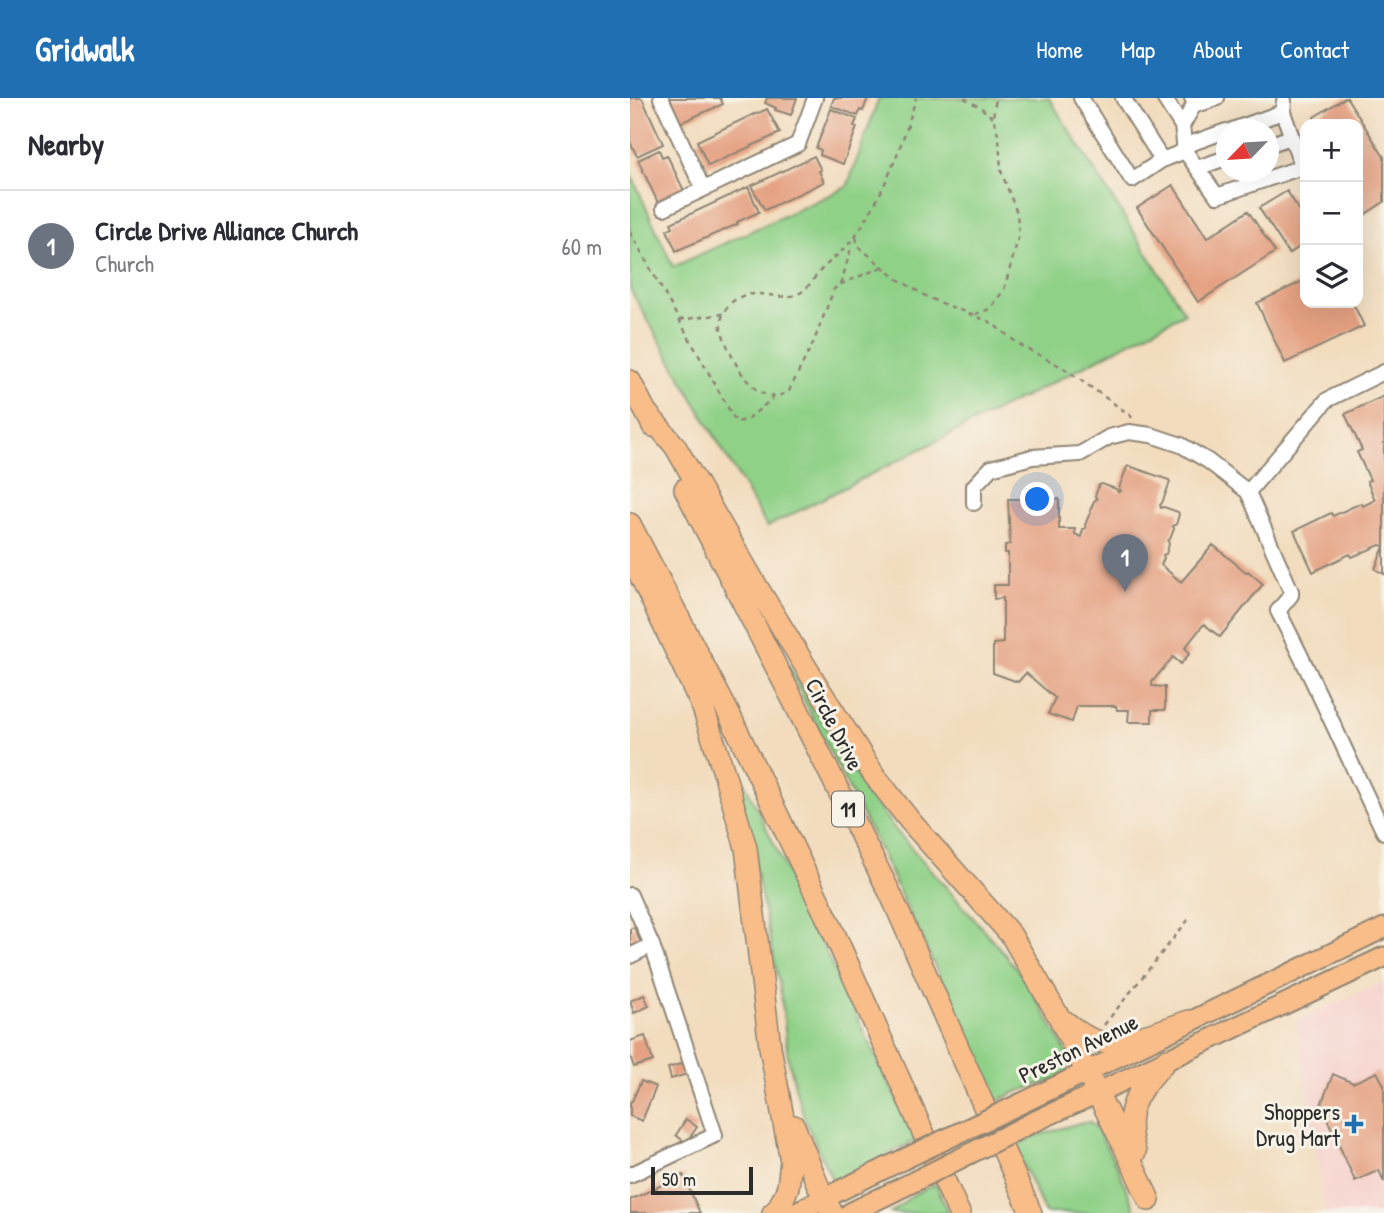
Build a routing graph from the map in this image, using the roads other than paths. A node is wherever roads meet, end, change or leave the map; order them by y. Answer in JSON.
{"nodes":[{"id":1,"x":661,"y":98,"type":"edge"},
{"id":2,"x":815,"y":98,"type":"edge"},
{"id":3,"x":1081,"y":98,"type":"edge"},
{"id":4,"x":1123,"y":98,"type":"edge"},
{"id":5,"x":1164,"y":98,"type":"edge"},
{"id":6,"x":1217,"y":98,"type":"edge"},
{"id":7,"x":1194,"y":100,"type":"edge"},
{"id":8,"x":1285,"y":102,"type":"edge"},
{"id":9,"x":1253,"y":119,"type":"edge"},
{"id":10,"x":1182,"y":126,"type":"junction"},
{"id":11,"x":1216,"y":135,"type":"edge"},
{"id":12,"x":1291,"y":137,"type":"junction"},
{"id":13,"x":1279,"y":141,"type":"edge"},
{"id":14,"x":1185,"y":148,"type":"junction"},
{"id":15,"x":1163,"y":160,"type":"junction"},
{"id":16,"x":1216,"y":162,"type":"edge"},
{"id":17,"x":1197,"y":168,"type":"junction"},
{"id":18,"x":704,"y":189,"type":"junction"},
{"id":19,"x":664,"y":208,"type":"dead end"},
{"id":20,"x":1384,"y":372,"type":"edge"},
{"id":21,"x":630,"y":381,"type":"edge"},
{"id":22,"x":647,"y":413,"type":"junction"},
{"id":23,"x":1248,"y":492,"type":"junction"},
{"id":24,"x":974,"y":503,"type":"dead end"},
{"id":25,"x":630,"y":524,"type":"edge"},
{"id":26,"x":630,"y":554,"type":"edge"},
{"id":27,"x":1384,"y":832,"type":"edge"},
{"id":28,"x":630,"y":895,"type":"edge"},
{"id":29,"x":1384,"y":928,"type":"edge"},
{"id":30,"x":652,"y":945,"type":"junction"},
{"id":31,"x":630,"y":956,"type":"edge"},
{"id":32,"x":1384,"y":957,"type":"edge"},
{"id":33,"x":1059,"y":1017,"type":"junction"},
{"id":34,"x":1189,"y":1021,"type":"junction"},
{"id":35,"x":770,"y":1047,"type":"junction"},
{"id":36,"x":1167,"y":1059,"type":"junction"},
{"id":37,"x":1087,"y":1071,"type":"junction"},
{"id":38,"x":1097,"y":1093,"type":"junction"},
{"id":39,"x":630,"y":1175,"type":"edge"},
{"id":40,"x":828,"y":1205,"type":"edge"},
{"id":41,"x":1151,"y":1207,"type":"edge"},
{"id":42,"x":773,"y":1213,"type":"edge"},
{"id":43,"x":794,"y":1213,"type":"edge"},
{"id":44,"x":850,"y":1213,"type":"edge"},
{"id":45,"x":959,"y":1213,"type":"edge"},
{"id":46,"x":1031,"y":1213,"type":"edge"}],
"edges":[{"from":1,"to":18,"type":"lane"},
{"from":2,"to":18,"type":"lane"},
{"from":3,"to":15,"type":"lane"},
{"from":4,"to":15,"type":"lane"},
{"from":5,"to":10,"type":"lane"},
{"from":6,"to":7,"type":"lane"},
{"from":7,"to":10,"type":"lane"},
{"from":8,"to":9,"type":"lane"},
{"from":8,"to":12,"type":"lane"},
{"from":10,"to":14,"type":"lane"},
{"from":11,"to":14,"type":"lane"},
{"from":12,"to":13,"type":"lane"},
{"from":12,"to":17,"type":"lane"},
{"from":14,"to":15,"type":"lane"},
{"from":14,"to":17,"type":"lane"},
{"from":16,"to":17,"type":"lane"},
{"from":18,"to":19,"type":"lane"},
{"from":20,"to":23,"type":"lane"},
{"from":21,"to":22,"type":"highway","name":"Circle Drive","number":"11"},
{"from":22,"to":33,"type":"highway"},
{"from":22,"to":46,"type":"highway","name":"Circle Drive","number":"11"},
{"from":23,"to":24,"type":"lane"},
{"from":23,"to":27,"type":"lane"},
{"from":25,"to":45,"type":"highway"},
{"from":26,"to":35,"type":"highway"},
{"from":28,"to":30,"type":"lane"},
{"from":29,"to":34,"type":"main road","name":"Preston Avenue"},
{"from":30,"to":31,"type":"lane"},
{"from":30,"to":39,"type":"lane"},
{"from":32,"to":36,"type":"main road","name":"Preston Avenue"},
{"from":33,"to":34,"type":"highway"},
{"from":33,"to":37,"type":"highway"},
{"from":34,"to":37,"type":"main road","name":"Preston Avenue"},
{"from":35,"to":40,"type":"highway"},
{"from":35,"to":42,"type":"highway"},
{"from":36,"to":38,"type":"main road","name":"Preston Avenue"},
{"from":36,"to":41,"type":"highway"},
{"from":37,"to":38,"type":"highway"},
{"from":37,"to":40,"type":"main road","name":"Preston Avenue","bridge":true},
{"from":38,"to":41,"type":"highway"},
{"from":38,"to":44,"type":"main road","name":"Preston Avenue","bridge":true},
{"from":40,"to":43,"type":"main road","name":"Preston Avenue"}]}
